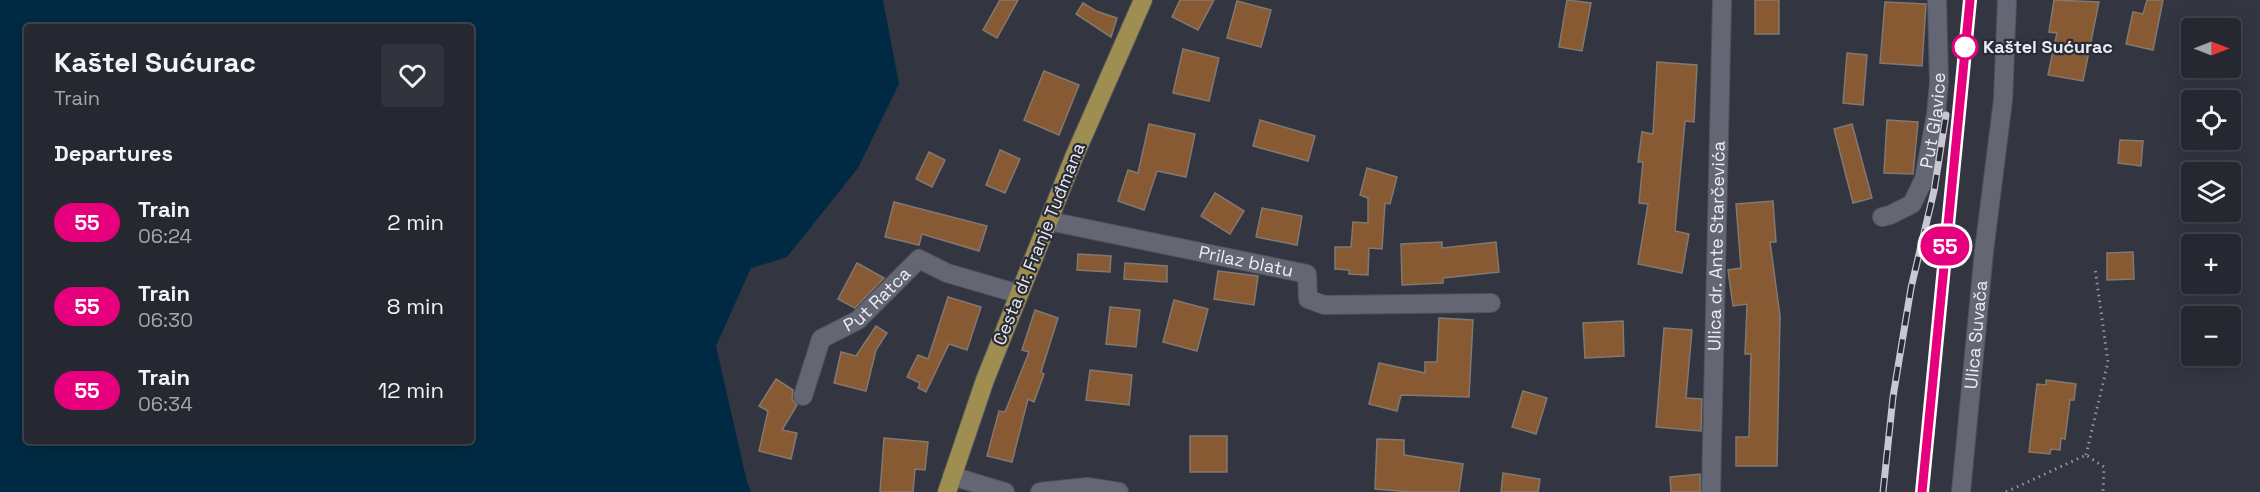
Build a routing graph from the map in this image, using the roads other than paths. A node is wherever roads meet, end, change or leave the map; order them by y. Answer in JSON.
{"nodes":[{"id":1,"x":1143,"y":0,"type":"edge"},
{"id":2,"x":1722,"y":0,"type":"edge"},
{"id":3,"x":1937,"y":0,"type":"edge"},
{"id":4,"x":2007,"y":0,"type":"edge"},
{"id":5,"x":1882,"y":217,"type":"dead end"},
{"id":6,"x":1049,"y":221,"type":"junction"},
{"id":7,"x":1019,"y":294,"type":"junction"},
{"id":8,"x":1491,"y":303,"type":"dead end"},
{"id":9,"x":803,"y":396,"type":"dead end"},
{"id":10,"x":950,"y":484,"type":"edge"},
{"id":11,"x":1005,"y":492,"type":"edge"},
{"id":12,"x":1040,"y":492,"type":"edge"},
{"id":13,"x":1119,"y":492,"type":"edge"},
{"id":14,"x":1710,"y":492,"type":"edge"},
{"id":15,"x":1961,"y":492,"type":"edge"}],
"edges":[{"from":1,"to":6,"type":"main road","name":"Cesta dr. Franje Tuđmana"},
{"from":2,"to":14,"type":"street","name":"Ulica dr. Ante Starčevića"},
{"from":3,"to":5,"type":"street","name":"Put Glavice"},
{"from":4,"to":15,"type":"street","name":"Ulica Suvača"},
{"from":6,"to":7,"type":"main road","name":"Cesta dr. Franje Tuđmana"},
{"from":6,"to":8,"type":"street","name":"Prilaz blatu"},
{"from":7,"to":9,"type":"street","name":"Put Ratca"},
{"from":7,"to":10,"type":"main road","name":"Cesta dr. Franje Tuđmana"},
{"from":10,"to":11,"type":"street"},
{"from":12,"to":13,"type":"street"}]}
